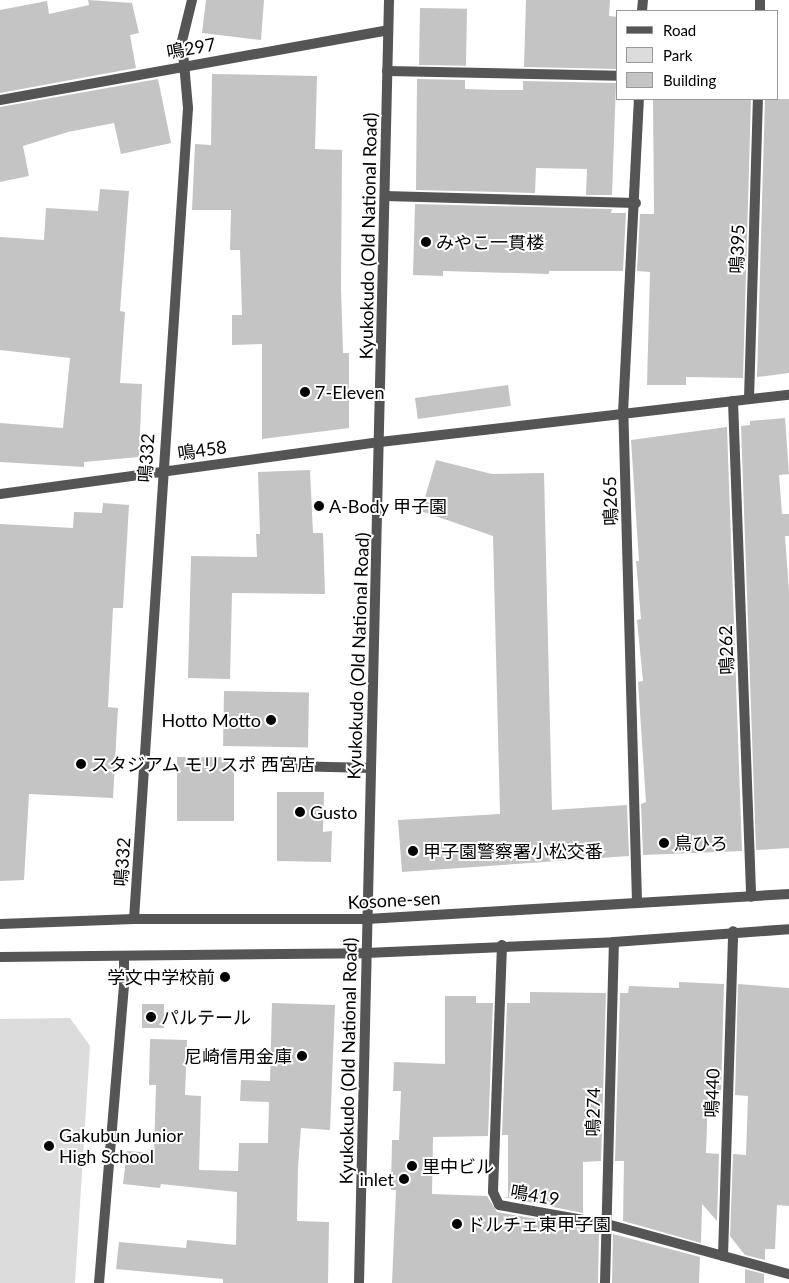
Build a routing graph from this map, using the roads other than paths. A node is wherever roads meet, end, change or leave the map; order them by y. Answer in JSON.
{"nodes":[{"id":1,"x":192,"y":0,"type":"edge"},
{"id":2,"x":389,"y":0,"type":"edge"},
{"id":3,"x":388,"y":30,"type":"junction"},
{"id":4,"x":185,"y":65,"type":"junction"},
{"id":5,"x":387,"y":70,"type":"junction"},
{"id":6,"x":616,"y":76,"type":"edge"},
{"id":7,"x":0,"y":100,"type":"edge"},
{"id":8,"x":639,"y":100,"type":"edge"},
{"id":9,"x":758,"y":100,"type":"edge"},
{"id":10,"x":385,"y":196,"type":"junction"},
{"id":11,"x":636,"y":203,"type":"junction"},
{"id":12,"x":789,"y":395,"type":"edge"},
{"id":13,"x":749,"y":399,"type":"junction"},
{"id":14,"x":734,"y":401,"type":"junction"},
{"id":15,"x":624,"y":413,"type":"junction"},
{"id":16,"x":380,"y":442,"type":"junction"},
{"id":17,"x":161,"y":473,"type":"junction"},
{"id":18,"x":0,"y":494,"type":"edge"},
{"id":19,"x":288,"y":766,"type":"dead end"},
{"id":20,"x":372,"y":768,"type":"junction"},
{"id":21,"x":789,"y":894,"type":"edge"},
{"id":22,"x":752,"y":897,"type":"junction"},
{"id":23,"x":637,"y":902,"type":"junction"},
{"id":24,"x":134,"y":919,"type":"junction"},
{"id":25,"x":367,"y":919,"type":"junction"},
{"id":26,"x":0,"y":924,"type":"edge"},
{"id":27,"x":789,"y":929,"type":"edge"},
{"id":28,"x":733,"y":931,"type":"junction"},
{"id":29,"x":614,"y":942,"type":"junction"},
{"id":30,"x":502,"y":945,"type":"junction"},
{"id":31,"x":366,"y":953,"type":"junction"},
{"id":32,"x":124,"y":956,"type":"junction"},
{"id":33,"x":0,"y":957,"type":"edge"},
{"id":34,"x":607,"y":1224,"type":"junction"},
{"id":35,"x":723,"y":1256,"type":"junction"},
{"id":36,"x":789,"y":1274,"type":"edge"},
{"id":37,"x":99,"y":1283,"type":"edge"},
{"id":38,"x":359,"y":1283,"type":"edge"},
{"id":39,"x":605,"y":1283,"type":"edge"}],
"edges":[{"from":1,"to":4,"type":"street","name":"鳴332"},
{"from":2,"to":3,"type":"street","name":"Kyukokudo (Old National Road)"},
{"from":3,"to":4,"type":"street","name":"鳴297"},
{"from":3,"to":5,"type":"street","name":"Kyukokudo (Old National Road)"},
{"from":4,"to":7,"type":"street","name":"鳴297"},
{"from":4,"to":17,"type":"street","name":"鳴332"},
{"from":5,"to":6,"type":"street"},
{"from":5,"to":10,"type":"street","name":"Kyukokudo (Old National Road)"},
{"from":8,"to":11,"type":"street","name":"鳴265"},
{"from":9,"to":13,"type":"street","name":"鳴395"},
{"from":10,"to":11,"type":"street"},
{"from":10,"to":16,"type":"street","name":"Kyukokudo (Old National Road)"},
{"from":11,"to":15,"type":"street","name":"鳴265"},
{"from":12,"to":13,"type":"street","name":"鳴458"},
{"from":13,"to":14,"type":"street","name":"鳴458"},
{"from":14,"to":15,"type":"street","name":"鳴458"},
{"from":14,"to":22,"type":"street","name":"鳴262"},
{"from":15,"to":16,"type":"street","name":"鳴458"},
{"from":15,"to":23,"type":"street","name":"鳴265"},
{"from":16,"to":17,"type":"street","name":"鳴458"},
{"from":16,"to":20,"type":"street","name":"Kyukokudo (Old National Road)"},
{"from":17,"to":18,"type":"street","name":"鳴458"},
{"from":17,"to":24,"type":"street","name":"鳴332"},
{"from":19,"to":20,"type":"street"},
{"from":20,"to":25,"type":"street","name":"Kyukokudo (Old National Road)"},
{"from":21,"to":22,"type":"street","name":"Kosone-sen"},
{"from":22,"to":23,"type":"street","name":"Kosone-sen"},
{"from":23,"to":25,"type":"street","name":"Kosone-sen"},
{"from":24,"to":25,"type":"street","name":"Kosone-sen"},
{"from":24,"to":26,"type":"street","name":"Kosone-sen"},
{"from":25,"to":31,"type":"street","name":"Kyukokudo (Old National Road)"},
{"from":27,"to":28,"type":"street"},
{"from":28,"to":29,"type":"street"},
{"from":28,"to":35,"type":"street","name":"鳴440"},
{"from":29,"to":30,"type":"street"},
{"from":29,"to":34,"type":"street","name":"鳴274"},
{"from":30,"to":31,"type":"street"},
{"from":30,"to":34,"type":"street","name":"鳴419"},
{"from":31,"to":32,"type":"street"},
{"from":31,"to":38,"type":"street","name":"Kyukokudo (Old National Road)"},
{"from":32,"to":33,"type":"street"},
{"from":32,"to":37,"type":"street"},
{"from":34,"to":35,"type":"street","name":"鳴419"},
{"from":34,"to":39,"type":"street","name":"鳴274"},
{"from":35,"to":36,"type":"street","name":"鳴419"}]}
